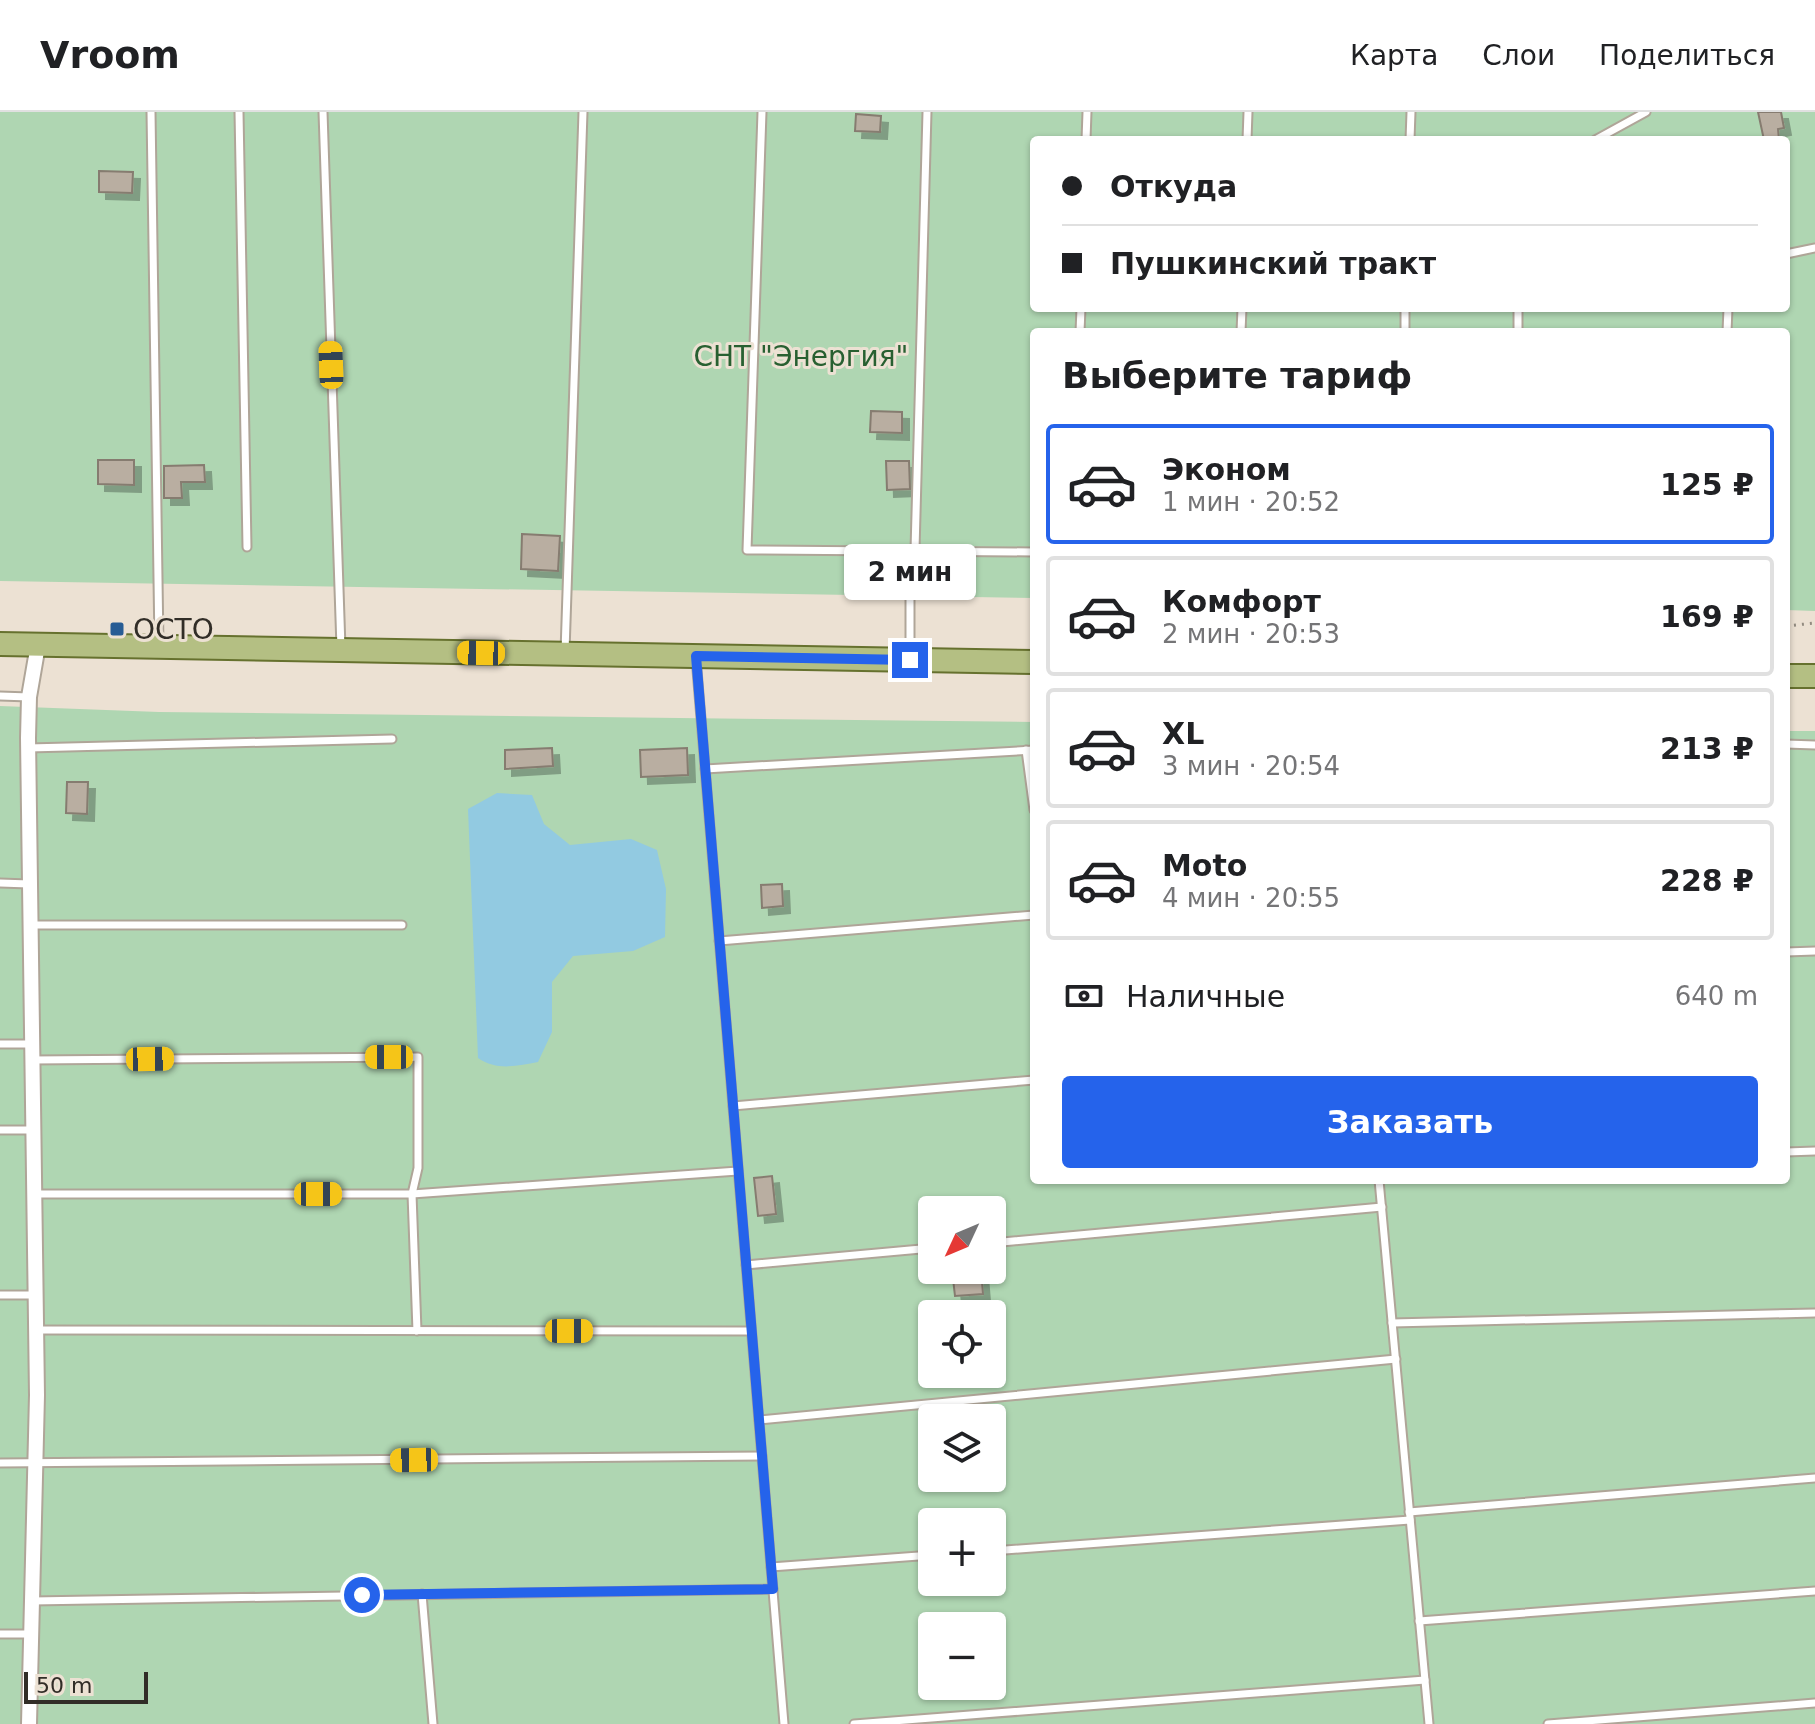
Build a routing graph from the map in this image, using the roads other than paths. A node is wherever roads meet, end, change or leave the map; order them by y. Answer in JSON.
{"nodes":[{"id":1,"x":151,"y":112,"type":"edge"},
{"id":2,"x":239,"y":112,"type":"edge"},
{"id":3,"x":323,"y":112,"type":"edge"},
{"id":4,"x":583,"y":112,"type":"edge"},
{"id":5,"x":762,"y":112,"type":"edge"},
{"id":6,"x":927,"y":112,"type":"edge"},
{"id":7,"x":1087,"y":112,"type":"edge"},
{"id":8,"x":1248,"y":112,"type":"edge"},
{"id":9,"x":1411,"y":112,"type":"edge"},
{"id":10,"x":1646,"y":112,"type":"edge"},
{"id":11,"x":1086,"y":136,"type":"edge"},
{"id":12,"x":1247,"y":136,"type":"edge"},
{"id":13,"x":1410,"y":136,"type":"edge"},
{"id":14,"x":1602,"y":136,"type":"edge"},
{"id":15,"x":1815,"y":248,"type":"edge"},
{"id":16,"x":1790,"y":253,"type":"edge"},
{"id":17,"x":247,"y":547,"type":"dead end"},
{"id":18,"x":915,"y":550,"type":"junction"},
{"id":19,"x":1030,"y":552,"type":"edge"},
{"id":20,"x":0,"y":644,"type":"edge"},
{"id":21,"x":38,"y":645,"type":"junction"},
{"id":22,"x":159,"y":648,"type":"junction"},
{"id":23,"x":341,"y":651,"type":"junction"},
{"id":24,"x":565,"y":654,"type":"junction"},
{"id":25,"x":696,"y":656,"type":"junction"},
{"id":26,"x":910,"y":660,"type":"junction"},
{"id":27,"x":1030,"y":662,"type":"edge"},
{"id":28,"x":1790,"y":676,"type":"edge"},
{"id":29,"x":1815,"y":676,"type":"edge"},
{"id":30,"x":0,"y":696,"type":"edge"},
{"id":31,"x":29,"y":697,"type":"junction"},
{"id":32,"x":392,"y":739,"type":"dead end"},
{"id":33,"x":1790,"y":744,"type":"edge"},
{"id":34,"x":1815,"y":745,"type":"edge"},
{"id":35,"x":28,"y":748,"type":"junction"},
{"id":36,"x":1030,"y":750,"type":"edge"},
{"id":37,"x":705,"y":769,"type":"junction"},
{"id":38,"x":0,"y":883,"type":"edge"},
{"id":39,"x":29,"y":884,"type":"junction"},
{"id":40,"x":1030,"y":915,"type":"edge"},
{"id":41,"x":29,"y":925,"type":"junction"},
{"id":42,"x":402,"y":925,"type":"dead end"},
{"id":43,"x":719,"y":941,"type":"junction"},
{"id":44,"x":1815,"y":951,"type":"edge"},
{"id":45,"x":1790,"y":952,"type":"edge"},
{"id":46,"x":0,"y":1044,"type":"edge"},
{"id":47,"x":31,"y":1044,"type":"junction"},
{"id":48,"x":31,"y":1060,"type":"junction"},
{"id":49,"x":1030,"y":1080,"type":"edge"},
{"id":50,"x":733,"y":1106,"type":"junction"},
{"id":51,"x":0,"y":1130,"type":"edge"},
{"id":52,"x":33,"y":1130,"type":"junction"},
{"id":53,"x":1815,"y":1151,"type":"edge"},
{"id":54,"x":1790,"y":1152,"type":"edge"},
{"id":55,"x":738,"y":1171,"type":"junction"},
{"id":56,"x":1379,"y":1184,"type":"edge"},
{"id":57,"x":33,"y":1194,"type":"junction"},
{"id":58,"x":412,"y":1194,"type":"junction"},
{"id":59,"x":1382,"y":1207,"type":"junction"},
{"id":60,"x":1006,"y":1242,"type":"edge"},
{"id":61,"x":918,"y":1249,"type":"edge"},
{"id":62,"x":746,"y":1265,"type":"junction"},
{"id":63,"x":0,"y":1295,"type":"edge"},
{"id":64,"x":35,"y":1295,"type":"junction"},
{"id":65,"x":1815,"y":1313,"type":"edge"},
{"id":66,"x":1392,"y":1323,"type":"junction"},
{"id":67,"x":35,"y":1330,"type":"junction"},
{"id":68,"x":417,"y":1331,"type":"junction"},
{"id":69,"x":751,"y":1331,"type":"junction"},
{"id":70,"x":1396,"y":1359,"type":"junction"},
{"id":71,"x":759,"y":1420,"type":"junction"},
{"id":72,"x":762,"y":1456,"type":"junction"},
{"id":73,"x":0,"y":1463,"type":"edge"},
{"id":74,"x":35,"y":1465,"type":"junction"},
{"id":75,"x":1815,"y":1478,"type":"edge"},
{"id":76,"x":1410,"y":1516,"type":"junction"},
{"id":77,"x":1006,"y":1550,"type":"edge"},
{"id":78,"x":918,"y":1556,"type":"edge"},
{"id":79,"x":771,"y":1567,"type":"junction"},
{"id":80,"x":773,"y":1589,"type":"junction"},
{"id":81,"x":1815,"y":1591,"type":"edge"},
{"id":82,"x":422,"y":1594,"type":"junction"},
{"id":83,"x":32,"y":1601,"type":"junction"},
{"id":84,"x":1419,"y":1621,"type":"junction"},
{"id":85,"x":0,"y":1634,"type":"edge"},
{"id":86,"x":31,"y":1634,"type":"junction"},
{"id":87,"x":1425,"y":1680,"type":"junction"},
{"id":88,"x":1815,"y":1703,"type":"edge"},
{"id":89,"x":29,"y":1724,"type":"edge"},
{"id":90,"x":433,"y":1724,"type":"edge"},
{"id":91,"x":784,"y":1724,"type":"edge"},
{"id":92,"x":854,"y":1724,"type":"edge"},
{"id":93,"x":1429,"y":1724,"type":"edge"},
{"id":94,"x":1548,"y":1724,"type":"edge"}],
"edges":[{"from":1,"to":22,"type":"lane"},
{"from":2,"to":17,"type":"lane"},
{"from":3,"to":23,"type":"lane"},
{"from":4,"to":24,"type":"lane"},
{"from":5,"to":18,"type":"lane"},
{"from":6,"to":18,"type":"lane"},
{"from":7,"to":11,"type":"lane"},
{"from":8,"to":12,"type":"lane"},
{"from":9,"to":13,"type":"lane"},
{"from":10,"to":14,"type":"lane"},
{"from":15,"to":16,"type":"lane"},
{"from":18,"to":19,"type":"lane"},
{"from":18,"to":26,"type":"lane"},
{"from":20,"to":21,"type":"main road"},
{"from":21,"to":22,"type":"main road"},
{"from":21,"to":31,"type":"street"},
{"from":22,"to":23,"type":"main road"},
{"from":23,"to":24,"type":"main road"},
{"from":24,"to":25,"type":"main road"},
{"from":25,"to":26,"type":"main road"},
{"from":25,"to":37,"type":"lane"},
{"from":26,"to":27,"type":"main road"},
{"from":28,"to":29,"type":"main road"},
{"from":30,"to":31,"type":"lane"},
{"from":31,"to":35,"type":"street"},
{"from":32,"to":35,"type":"lane"},
{"from":33,"to":34,"type":"lane"},
{"from":35,"to":39,"type":"street"},
{"from":36,"to":37,"type":"lane"},
{"from":37,"to":43,"type":"lane"},
{"from":38,"to":39,"type":"lane"},
{"from":39,"to":41,"type":"street"},
{"from":40,"to":43,"type":"lane"},
{"from":41,"to":42,"type":"lane"},
{"from":41,"to":47,"type":"street"},
{"from":43,"to":50,"type":"lane"},
{"from":44,"to":45,"type":"lane"},
{"from":46,"to":47,"type":"lane"},
{"from":47,"to":48,"type":"street"},
{"from":48,"to":52,"type":"street"},
{"from":48,"to":58,"type":"lane"},
{"from":49,"to":50,"type":"lane"},
{"from":50,"to":55,"type":"lane"},
{"from":51,"to":52,"type":"lane"},
{"from":52,"to":57,"type":"street"},
{"from":53,"to":54,"type":"lane"},
{"from":55,"to":58,"type":"lane"},
{"from":55,"to":62,"type":"lane"},
{"from":56,"to":59,"type":"lane"},
{"from":57,"to":58,"type":"lane"},
{"from":57,"to":64,"type":"street"},
{"from":58,"to":68,"type":"lane"},
{"from":59,"to":60,"type":"lane"},
{"from":59,"to":66,"type":"lane"},
{"from":61,"to":62,"type":"lane"},
{"from":62,"to":69,"type":"lane"},
{"from":63,"to":64,"type":"lane"},
{"from":64,"to":67,"type":"street"},
{"from":65,"to":66,"type":"lane"},
{"from":66,"to":70,"type":"lane"},
{"from":67,"to":68,"type":"lane"},
{"from":67,"to":74,"type":"street"},
{"from":68,"to":69,"type":"lane"},
{"from":69,"to":71,"type":"lane"},
{"from":70,"to":71,"type":"lane"},
{"from":70,"to":76,"type":"lane"},
{"from":71,"to":72,"type":"lane"},
{"from":72,"to":74,"type":"lane"},
{"from":72,"to":79,"type":"lane"},
{"from":73,"to":74,"type":"lane"},
{"from":74,"to":83,"type":"street"},
{"from":75,"to":76,"type":"lane"},
{"from":76,"to":77,"type":"lane"},
{"from":76,"to":84,"type":"lane"},
{"from":78,"to":79,"type":"lane"},
{"from":79,"to":80,"type":"lane"},
{"from":80,"to":82,"type":"lane"},
{"from":80,"to":91,"type":"lane"},
{"from":81,"to":84,"type":"lane"},
{"from":82,"to":83,"type":"lane"},
{"from":82,"to":90,"type":"lane"},
{"from":83,"to":86,"type":"street"},
{"from":84,"to":87,"type":"lane"},
{"from":85,"to":86,"type":"lane"},
{"from":86,"to":89,"type":"street"},
{"from":87,"to":92,"type":"lane"},
{"from":87,"to":93,"type":"lane"},
{"from":88,"to":94,"type":"lane"}]}
